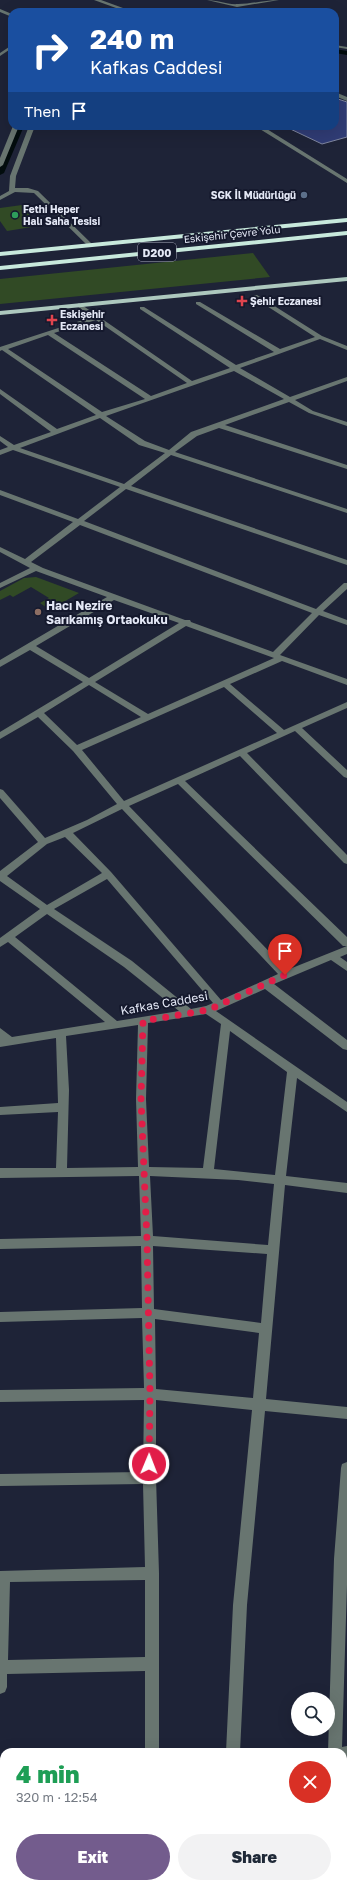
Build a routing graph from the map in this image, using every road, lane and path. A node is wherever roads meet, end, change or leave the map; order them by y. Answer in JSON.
{"nodes":[{"id":1,"x":96,"y":0,"type":"edge"},
{"id":2,"x":210,"y":0,"type":"edge"},
{"id":3,"x":277,"y":0,"type":"edge"},
{"id":4,"x":120,"y":3,"type":"dead end"},
{"id":5,"x":113,"y":5,"type":"junction"},
{"id":6,"x":121,"y":8,"type":"edge"},
{"id":7,"x":14,"y":130,"type":"edge"},
{"id":8,"x":30,"y":130,"type":"edge"},
{"id":9,"x":264,"y":130,"type":"edge"},
{"id":10,"x":2,"y":156,"type":"edge"},
{"id":11,"x":0,"y":165,"type":"edge"},
{"id":12,"x":347,"y":181,"type":"edge"},
{"id":13,"x":11,"y":190,"type":"junction"},
{"id":14,"x":0,"y":198,"type":"edge"},
{"id":15,"x":347,"y":220,"type":"edge"},
{"id":16,"x":347,"y":226,"type":"edge"},
{"id":17,"x":347,"y":233,"type":"edge"},
{"id":18,"x":347,"y":240,"type":"edge"},
{"id":19,"x":90,"y":245,"type":"junction"},
{"id":20,"x":0,"y":254,"type":"edge"},
{"id":21,"x":0,"y":260,"type":"edge"},
{"id":22,"x":0,"y":268,"type":"edge"},
{"id":23,"x":0,"y":273,"type":"edge"},
{"id":24,"x":347,"y":273,"type":"edge"},
{"id":25,"x":347,"y":279,"type":"edge"},
{"id":26,"x":255,"y":296,"type":"dead end"},
{"id":27,"x":198,"y":303,"type":"dead end"},
{"id":28,"x":79,"y":305,"type":"junction"},
{"id":29,"x":0,"y":307,"type":"edge"},
{"id":30,"x":142,"y":308,"type":"dead end"},
{"id":31,"x":0,"y":313,"type":"edge"},
{"id":32,"x":94,"y":318,"type":"junction"},
{"id":33,"x":49,"y":333,"type":"junction"},
{"id":34,"x":320,"y":337,"type":"junction"},
{"id":35,"x":347,"y":348,"type":"edge"},
{"id":36,"x":2,"y":349,"type":"edge"},
{"id":37,"x":279,"y":352,"type":"junction"},
{"id":38,"x":235,"y":368,"type":"junction"},
{"id":39,"x":347,"y":379,"type":"edge"},
{"id":40,"x":336,"y":382,"type":"junction"},
{"id":41,"x":192,"y":384,"type":"junction"},
{"id":42,"x":347,"y":386,"type":"edge"},
{"id":43,"x":0,"y":391,"type":"edge"},
{"id":44,"x":150,"y":399,"type":"junction"},
{"id":45,"x":288,"y":399,"type":"junction"},
{"id":46,"x":101,"y":415,"type":"junction"},
{"id":47,"x":347,"y":424,"type":"edge"},
{"id":48,"x":218,"y":425,"type":"junction"},
{"id":49,"x":56,"y":432,"type":"junction"},
{"id":50,"x":0,"y":438,"type":"edge"},
{"id":51,"x":13,"y":448,"type":"junction"},
{"id":52,"x":170,"y":452,"type":"junction"},
{"id":53,"x":0,"y":453,"type":"edge"},
{"id":54,"x":347,"y":467,"type":"edge"},
{"id":55,"x":123,"y":486,"type":"junction"},
{"id":56,"x":0,"y":492,"type":"edge"},
{"id":57,"x":347,"y":511,"type":"edge"},
{"id":58,"x":77,"y":522,"type":"junction"},
{"id":59,"x":0,"y":549,"type":"edge"},
{"id":60,"x":25,"y":563,"type":"junction"},
{"id":61,"x":347,"y":563,"type":"edge"},
{"id":62,"x":35,"y":568,"type":"junction"},
{"id":63,"x":0,"y":586,"type":"edge"},
{"id":64,"x":347,"y":586,"type":"edge"},
{"id":65,"x":112,"y":598,"type":"junction"},
{"id":66,"x":316,"y":613,"type":"junction"},
{"id":67,"x":187,"y":622,"type":"junction"},
{"id":68,"x":347,"y":624,"type":"edge"},
{"id":69,"x":30,"y":646,"type":"junction"},
{"id":70,"x":279,"y":656,"type":"junction"},
{"id":71,"x":0,"y":664,"type":"edge"},
{"id":72,"x":90,"y":682,"type":"junction"},
{"id":73,"x":347,"y":682,"type":"edge"},
{"id":74,"x":224,"y":683,"type":"junction"},
{"id":75,"x":347,"y":705,"type":"edge"},
{"id":76,"x":39,"y":713,"type":"junction"},
{"id":77,"x":147,"y":716,"type":"junction"},
{"id":78,"x":297,"y":728,"type":"junction"},
{"id":79,"x":282,"y":733,"type":"junction"},
{"id":80,"x":0,"y":736,"type":"edge"},
{"id":81,"x":76,"y":749,"type":"junction"},
{"id":82,"x":241,"y":752,"type":"junction"},
{"id":83,"x":347,"y":775,"type":"edge"},
{"id":84,"x":179,"y":780,"type":"junction"},
{"id":85,"x":0,"y":792,"type":"edge"},
{"id":86,"x":123,"y":805,"type":"junction"},
{"id":87,"x":66,"y":833,"type":"junction"},
{"id":88,"x":44,"y":842,"type":"junction"},
{"id":89,"x":347,"y":861,"type":"edge"},
{"id":90,"x":108,"y":874,"type":"junction"},
{"id":91,"x":0,"y":876,"type":"edge"},
{"id":92,"x":46,"y":909,"type":"junction"},
{"id":93,"x":4,"y":940,"type":"edge"},
{"id":94,"x":347,"y":943,"type":"edge"},
{"id":95,"x":347,"y":950,"type":"edge"},
{"id":96,"x":332,"y":956,"type":"junction"},
{"id":97,"x":347,"y":967,"type":"edge"},
{"id":98,"x":285,"y":975,"type":"junction"},
{"id":99,"x":266,"y":984,"type":"junction"},
{"id":100,"x":220,"y":1005,"type":"junction"},
{"id":101,"x":208,"y":1010,"type":"junction"},
{"id":102,"x":189,"y":1012,"type":"junction"},
{"id":103,"x":143,"y":1021,"type":"junction"},
{"id":104,"x":226,"y":1023,"type":"junction"},
{"id":105,"x":115,"y":1024,"type":"junction"},
{"id":106,"x":0,"y":1032,"type":"edge"},
{"id":107,"x":61,"y":1033,"type":"junction"},
{"id":108,"x":5,"y":1042,"type":"edge"},
{"id":109,"x":347,"y":1046,"type":"edge"},
{"id":110,"x":293,"y":1069,"type":"junction"},
{"id":111,"x":63,"y":1107,"type":"junction"},
{"id":112,"x":347,"y":1108,"type":"edge"},
{"id":113,"x":0,"y":1111,"type":"edge"},
{"id":114,"x":143,"y":1170,"type":"junction"},
{"id":115,"x":62,"y":1172,"type":"junction"},
{"id":116,"x":208,"y":1173,"type":"junction"},
{"id":117,"x":0,"y":1174,"type":"edge"},
{"id":118,"x":280,"y":1180,"type":"junction"},
{"id":119,"x":347,"y":1188,"type":"edge"},
{"id":120,"x":147,"y":1241,"type":"junction"},
{"id":121,"x":0,"y":1244,"type":"edge"},
{"id":122,"x":274,"y":1250,"type":"junction"},
{"id":123,"x":148,"y":1313,"type":"junction"},
{"id":124,"x":0,"y":1317,"type":"edge"},
{"id":125,"x":267,"y":1328,"type":"junction"},
{"id":126,"x":150,"y":1394,"type":"junction"},
{"id":127,"x":0,"y":1396,"type":"edge"},
{"id":128,"x":258,"y":1404,"type":"junction"},
{"id":129,"x":347,"y":1413,"type":"edge"},
{"id":130,"x":347,"y":1468,"type":"edge"},
{"id":131,"x":149,"y":1478,"type":"junction"},
{"id":132,"x":0,"y":1480,"type":"edge"},
{"id":133,"x":152,"y":1573,"type":"junction"},
{"id":134,"x":2,"y":1576,"type":"edge"},
{"id":135,"x":152,"y":1664,"type":"junction"},
{"id":136,"x":1,"y":1667,"type":"edge"},
{"id":137,"x":0,"y":1687,"type":"edge"},
{"id":138,"x":152,"y":1748,"type":"edge"},
{"id":139,"x":232,"y":1748,"type":"edge"},
{"id":140,"x":335,"y":1748,"type":"edge"}],
"edges":[{"from":1,"to":5,"type":"street"},
{"from":2,"to":3,"type":"street"},
{"from":4,"to":5,"type":"street"},
{"from":5,"to":6,"type":"street"},
{"from":7,"to":10,"type":"street"},
{"from":8,"to":13,"type":"street"},
{"from":9,"to":12,"type":"street"},
{"from":10,"to":11,"type":"street"},
{"from":13,"to":14,"type":"street"},
{"from":13,"to":19,"type":"street"},
{"from":15,"to":19,"type":"highway"},
{"from":16,"to":21,"type":"highway","name":"Eskişehir Çevre Yolu","number":"D200"},
{"from":17,"to":22,"type":"highway","name":"Eskişehir Çevre Yolu","number":"D200"},
{"from":18,"to":23,"type":"highway"},
{"from":19,"to":20,"type":"highway"},
{"from":24,"to":29,"type":"main road"},
{"from":25,"to":28,"type":"main road"},
{"from":26,"to":34,"type":"street"},
{"from":27,"to":37,"type":"street"},
{"from":28,"to":31,"type":"main road"},
{"from":28,"to":32,"type":"street"},
{"from":30,"to":38,"type":"street"},
{"from":32,"to":33,"type":"street"},
{"from":32,"to":41,"type":"street"},
{"from":33,"to":36,"type":"street"},
{"from":33,"to":44,"type":"street"},
{"from":34,"to":35,"type":"street"},
{"from":34,"to":37,"type":"street"},
{"from":36,"to":46,"type":"street"},
{"from":37,"to":38,"type":"street"},
{"from":38,"to":41,"type":"street"},
{"from":38,"to":45,"type":"street"},
{"from":39,"to":40,"type":"street"},
{"from":40,"to":42,"type":"street"},
{"from":40,"to":45,"type":"street"},
{"from":41,"to":44,"type":"street"},
{"from":43,"to":49,"type":"street"},
{"from":44,"to":46,"type":"street"},
{"from":45,"to":47,"type":"street"},
{"from":45,"to":48,"type":"street"},
{"from":46,"to":49,"type":"street"},
{"from":46,"to":52,"type":"street"},
{"from":48,"to":52,"type":"street"},
{"from":48,"to":54,"type":"street"},
{"from":49,"to":51,"type":"street"},
{"from":50,"to":51,"type":"street"},
{"from":51,"to":53,"type":"street"},
{"from":51,"to":55,"type":"street"},
{"from":52,"to":55,"type":"street"},
{"from":52,"to":57,"type":"street"},
{"from":55,"to":58,"type":"street"},
{"from":55,"to":61,"type":"street"},
{"from":56,"to":58,"type":"street"},
{"from":58,"to":60,"type":"street"},
{"from":58,"to":66,"type":"street"},
{"from":59,"to":60,"type":"street"},
{"from":60,"to":62,"type":"street"},
{"from":62,"to":63,"type":"street"},
{"from":62,"to":65,"type":"street"},
{"from":64,"to":66,"type":"street"},
{"from":65,"to":67,"type":"street"},
{"from":65,"to":69,"type":"street"},
{"from":66,"to":68,"type":"street"},
{"from":66,"to":70,"type":"street"},
{"from":67,"to":70,"type":"street"},
{"from":67,"to":72,"type":"street"},
{"from":69,"to":71,"type":"street"},
{"from":69,"to":72,"type":"street"},
{"from":70,"to":73,"type":"street"},
{"from":70,"to":74,"type":"street"},
{"from":72,"to":76,"type":"street"},
{"from":72,"to":77,"type":"street"},
{"from":74,"to":77,"type":"street"},
{"from":74,"to":79,"type":"street"},
{"from":75,"to":78,"type":"street"},
{"from":76,"to":80,"type":"street"},
{"from":76,"to":81,"type":"street"},
{"from":77,"to":81,"type":"street"},
{"from":78,"to":79,"type":"street"},
{"from":78,"to":83,"type":"street"},
{"from":79,"to":82,"type":"street"},
{"from":81,"to":86,"type":"street"},
{"from":82,"to":84,"type":"street"},
{"from":82,"to":89,"type":"street"},
{"from":84,"to":86,"type":"street"},
{"from":84,"to":94,"type":"street"},
{"from":85,"to":88,"type":"street"},
{"from":86,"to":87,"type":"street"},
{"from":86,"to":98,"type":"street"},
{"from":87,"to":88,"type":"street"},
{"from":87,"to":90,"type":"street"},
{"from":88,"to":91,"type":"street"},
{"from":90,"to":92,"type":"street"},
{"from":90,"to":100,"type":"street"},
{"from":91,"to":92,"type":"street"},
{"from":92,"to":93,"type":"street"},
{"from":92,"to":102,"type":"street"},
{"from":93,"to":105,"type":"street"},
{"from":95,"to":96,"type":"street","name":"Kafkas Caddesi"},
{"from":96,"to":97,"type":"street"},
{"from":96,"to":98,"type":"street","name":"Kafkas Caddesi"},
{"from":98,"to":99,"type":"street","name":"Kafkas Caddesi"},
{"from":99,"to":100,"type":"street","name":"Kafkas Caddesi"},
{"from":99,"to":109,"type":"street"},
{"from":100,"to":101,"type":"street","name":"Kafkas Caddesi"},
{"from":101,"to":102,"type":"street","name":"Kafkas Caddesi"},
{"from":101,"to":104,"type":"street"},
{"from":102,"to":103,"type":"street","name":"Kafkas Caddesi"},
{"from":103,"to":105,"type":"street","name":"Kafkas Caddesi"},
{"from":103,"to":114,"type":"street"},
{"from":104,"to":110,"type":"street"},
{"from":104,"to":116,"type":"street"},
{"from":105,"to":107,"type":"street","name":"Kafkas Caddesi"},
{"from":106,"to":108,"type":"street"},
{"from":107,"to":108,"type":"street","name":"Kafkas Caddesi"},
{"from":107,"to":111,"type":"street"},
{"from":110,"to":112,"type":"street"},
{"from":110,"to":118,"type":"street"},
{"from":111,"to":113,"type":"street"},
{"from":111,"to":115,"type":"street"},
{"from":114,"to":115,"type":"street"},
{"from":114,"to":116,"type":"street"},
{"from":114,"to":120,"type":"street"},
{"from":115,"to":117,"type":"street"},
{"from":116,"to":118,"type":"street"},
{"from":118,"to":119,"type":"street"},
{"from":118,"to":122,"type":"street"},
{"from":120,"to":121,"type":"street"},
{"from":120,"to":122,"type":"street"},
{"from":120,"to":123,"type":"street"},
{"from":122,"to":125,"type":"street"},
{"from":123,"to":124,"type":"street"},
{"from":123,"to":125,"type":"street"},
{"from":123,"to":126,"type":"street"},
{"from":125,"to":128,"type":"street"},
{"from":126,"to":127,"type":"street"},
{"from":126,"to":128,"type":"street"},
{"from":126,"to":131,"type":"street"},
{"from":128,"to":129,"type":"street"},
{"from":128,"to":139,"type":"street"},
{"from":130,"to":140,"type":"street"},
{"from":131,"to":132,"type":"street"},
{"from":131,"to":133,"type":"street"},
{"from":133,"to":134,"type":"street"},
{"from":133,"to":135,"type":"street"},
{"from":134,"to":136,"type":"street"},
{"from":135,"to":136,"type":"street"},
{"from":135,"to":138,"type":"street"},
{"from":136,"to":137,"type":"street"}]}
